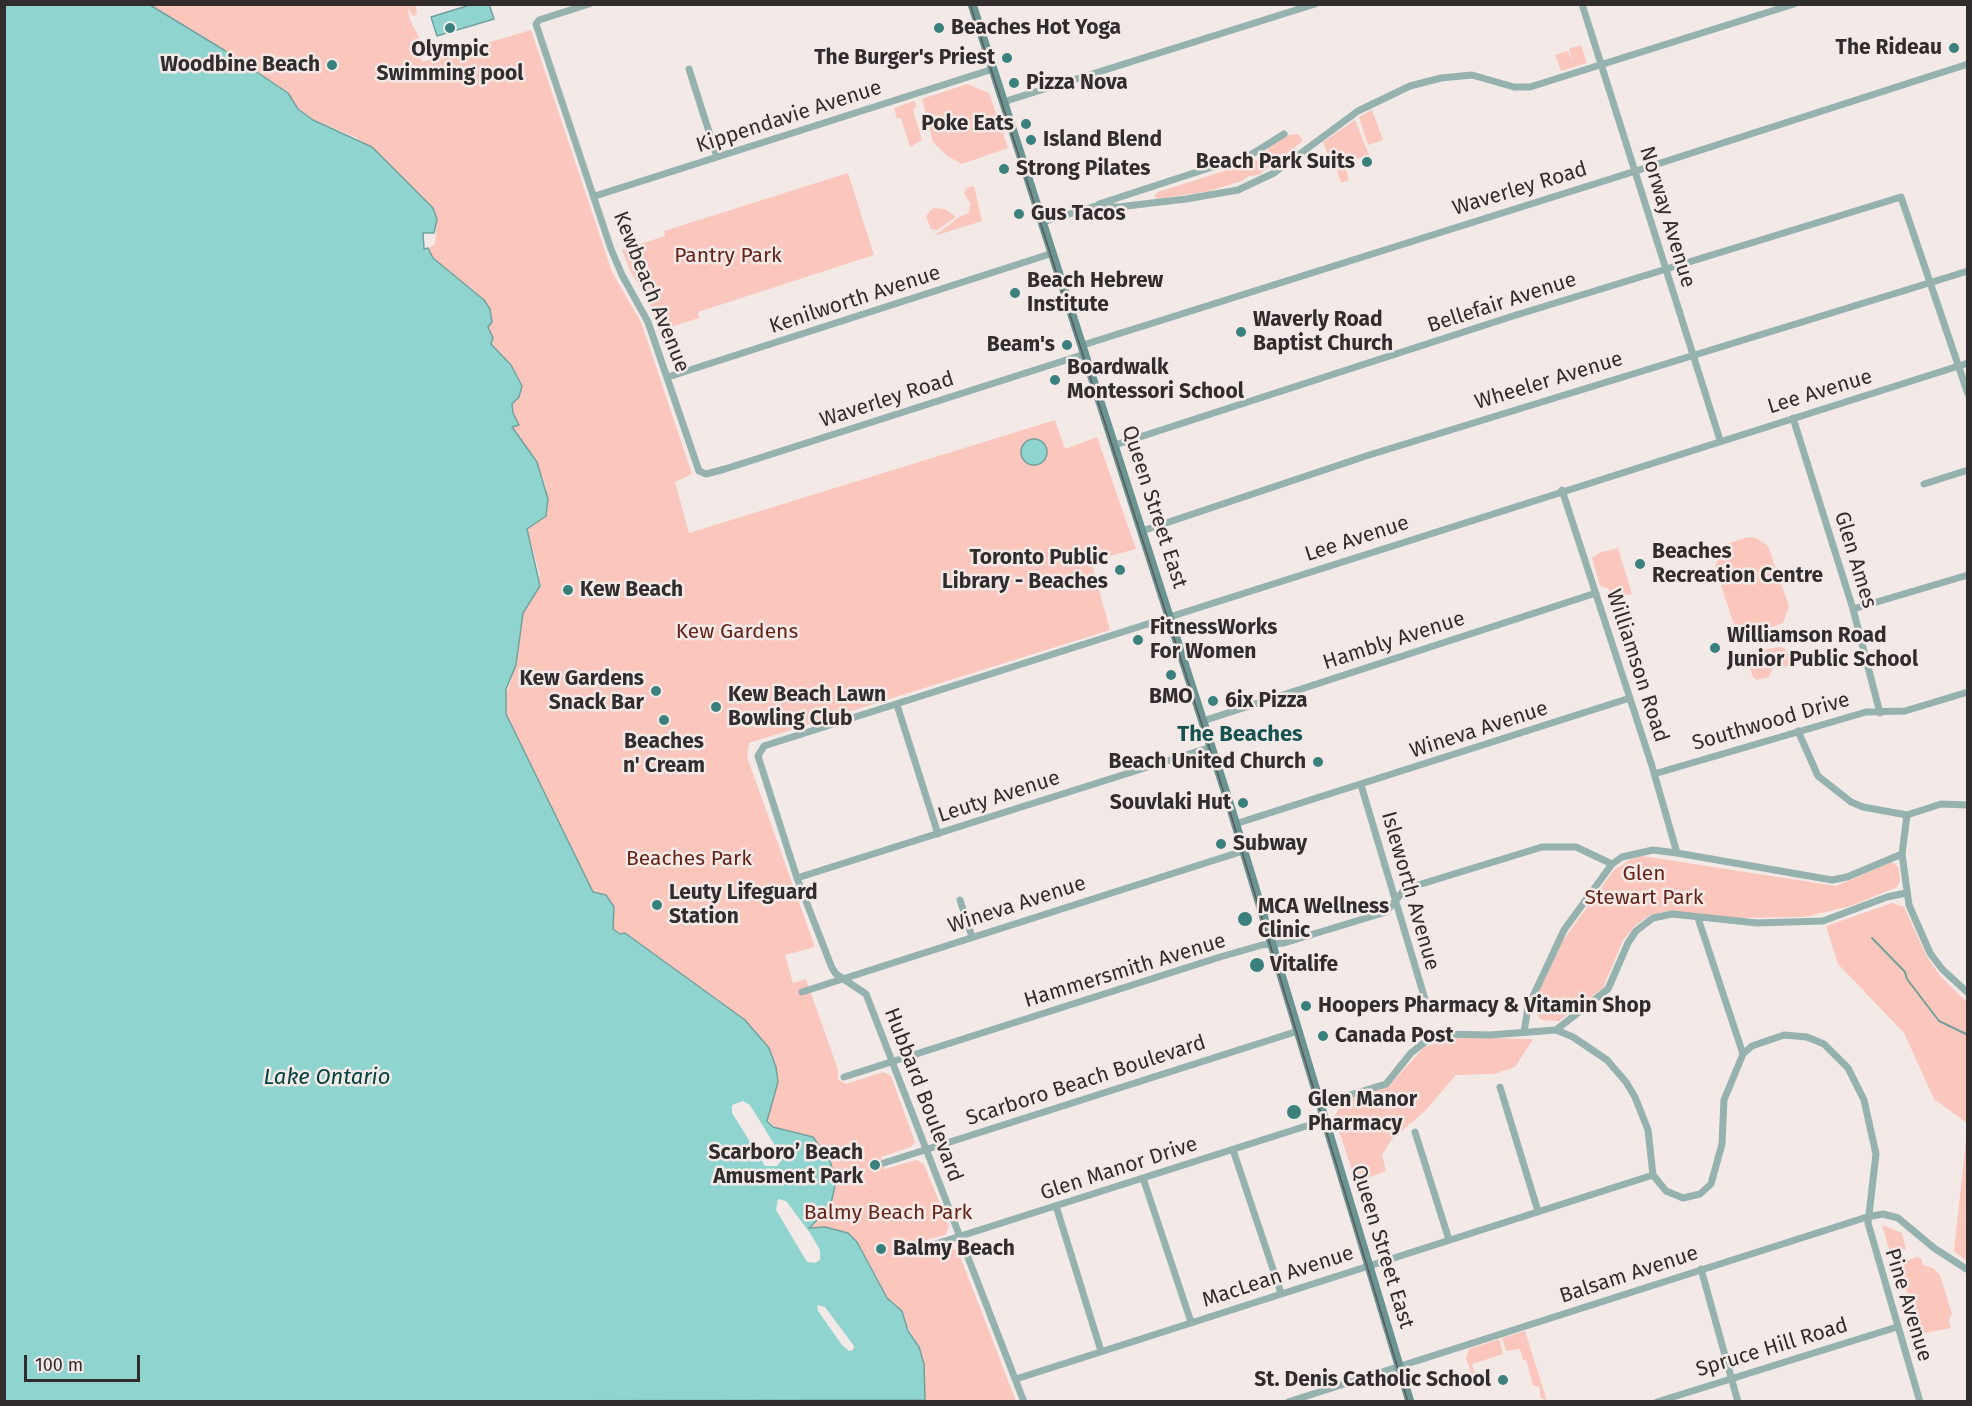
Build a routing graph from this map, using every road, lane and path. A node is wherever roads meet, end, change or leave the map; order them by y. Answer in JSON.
{"nodes":[{"id":1,"x":589,"y":4,"type":"edge"},
{"id":2,"x":972,"y":4,"type":"edge"},
{"id":3,"x":1315,"y":4,"type":"edge"},
{"id":4,"x":1582,"y":4,"type":"edge"},
{"id":5,"x":1794,"y":4,"type":"edge"},
{"id":6,"x":1968,"y":64,"type":"edge"},
{"id":7,"x":1602,"y":66,"type":"junction"},
{"id":8,"x":689,"y":69,"type":"dead end"},
{"id":9,"x":993,"y":69,"type":"junction"},
{"id":10,"x":1003,"y":102,"type":"junction"},
{"id":11,"x":1284,"y":134,"type":"dead end"},
{"id":12,"x":717,"y":157,"type":"junction"},
{"id":13,"x":1636,"y":171,"type":"junction"},
{"id":14,"x":595,"y":196,"type":"junction"},
{"id":15,"x":1096,"y":206,"type":"junction"},
{"id":16,"x":1043,"y":222,"type":"junction"},
{"id":17,"x":1053,"y":254,"type":"junction"},
{"id":18,"x":1666,"y":269,"type":"junction"},
{"id":19,"x":1968,"y":271,"type":"edge"},
{"id":20,"x":1930,"y":282,"type":"junction"},
{"id":21,"x":1084,"y":349,"type":"junction"},
{"id":22,"x":1693,"y":353,"type":"junction"},
{"id":23,"x":1968,"y":363,"type":"edge"},
{"id":24,"x":1958,"y":366,"type":"junction"},
{"id":25,"x":668,"y":377,"type":"junction"},
{"id":26,"x":1968,"y":394,"type":"edge"},
{"id":27,"x":1793,"y":418,"type":"junction"},
{"id":28,"x":1720,"y":440,"type":"junction"},
{"id":29,"x":1115,"y":445,"type":"junction"},
{"id":30,"x":699,"y":471,"type":"joint"},
{"id":31,"x":1968,"y":471,"type":"edge"},
{"id":32,"x":1924,"y":484,"type":"dead end"},
{"id":33,"x":1562,"y":490,"type":"junction"},
{"id":34,"x":1142,"y":531,"type":"junction"},
{"id":35,"x":1968,"y":575,"type":"edge"},
{"id":36,"x":1596,"y":593,"type":"junction"},
{"id":37,"x":1853,"y":609,"type":"junction"},
{"id":38,"x":1170,"y":616,"type":"junction"},
{"id":39,"x":1968,"y":692,"type":"edge"},
{"id":40,"x":1630,"y":698,"type":"junction"},
{"id":41,"x":897,"y":705,"type":"junction"},
{"id":42,"x":1881,"y":713,"type":"junction"},
{"id":43,"x":1203,"y":721,"type":"junction"},
{"id":44,"x":1798,"y":731,"type":"junction"},
{"id":45,"x":1211,"y":747,"type":"junction"},
{"id":46,"x":759,"y":752,"type":"joint"},
{"id":47,"x":1654,"y":774,"type":"junction"},
{"id":48,"x":1361,"y":785,"type":"junction"},
{"id":49,"x":1968,"y":805,"type":"edge"},
{"id":50,"x":1907,"y":815,"type":"junction"},
{"id":51,"x":1235,"y":824,"type":"junction"},
{"id":52,"x":938,"y":834,"type":"junction"},
{"id":53,"x":1243,"y":851,"type":"junction"},
{"id":54,"x":1677,"y":853,"type":"junction"},
{"id":55,"x":1902,"y":854,"type":"junction"},
{"id":56,"x":1612,"y":864,"type":"junction"},
{"id":57,"x":797,"y":878,"type":"junction"},
{"id":58,"x":1906,"y":893,"type":"junction"},
{"id":59,"x":960,"y":900,"type":"dead end"},
{"id":60,"x":1396,"y":902,"type":"junction"},
{"id":61,"x":1698,"y":918,"type":"junction"},
{"id":62,"x":972,"y":937,"type":"junction"},
{"id":63,"x":1272,"y":945,"type":"junction"},
{"id":64,"x":843,"y":978,"type":"junction"},
{"id":65,"x":802,"y":992,"type":"dead end"},
{"id":66,"x":1968,"y":993,"type":"edge"},
{"id":67,"x":1427,"y":1006,"type":"dead end"},
{"id":68,"x":1556,"y":1030,"type":"junction"},
{"id":69,"x":1298,"y":1031,"type":"junction"},
{"id":70,"x":1524,"y":1032,"type":"junction"},
{"id":71,"x":1743,"y":1054,"type":"junction"},
{"id":72,"x":892,"y":1061,"type":"junction"},
{"id":73,"x":844,"y":1077,"type":"dead end"},
{"id":74,"x":1500,"y":1087,"type":"dead end"},
{"id":75,"x":1320,"y":1104,"type":"junction"},
{"id":76,"x":1325,"y":1120,"type":"junction"},
{"id":77,"x":1415,"y":1132,"type":"dead end"},
{"id":78,"x":927,"y":1149,"type":"junction"},
{"id":79,"x":1233,"y":1150,"type":"junction"},
{"id":80,"x":884,"y":1162,"type":"dead end"},
{"id":81,"x":1653,"y":1175,"type":"junction"},
{"id":82,"x":1143,"y":1178,"type":"junction"},
{"id":83,"x":1056,"y":1206,"type":"junction"},
{"id":84,"x":1538,"y":1211,"type":"junction"},
{"id":85,"x":1867,"y":1217,"type":"junction"},
{"id":86,"x":960,"y":1237,"type":"junction"},
{"id":87,"x":1449,"y":1240,"type":"junction"},
{"id":88,"x":923,"y":1248,"type":"dead end"},
{"id":89,"x":1369,"y":1265,"type":"junction"},
{"id":90,"x":1701,"y":1269,"type":"junction"},
{"id":91,"x":1968,"y":1270,"type":"edge"},
{"id":92,"x":1281,"y":1293,"type":"junction"},
{"id":93,"x":1191,"y":1322,"type":"junction"},
{"id":94,"x":1897,"y":1327,"type":"junction"},
{"id":95,"x":1101,"y":1351,"type":"junction"},
{"id":96,"x":1399,"y":1365,"type":"junction"},
{"id":97,"x":1016,"y":1379,"type":"junction"},
{"id":98,"x":1731,"y":1379,"type":"junction"},
{"id":99,"x":1306,"y":1399,"type":"edge"},
{"id":100,"x":1024,"y":1401,"type":"edge"},
{"id":101,"x":1288,"y":1401,"type":"edge"},
{"id":102,"x":1410,"y":1401,"type":"edge"},
{"id":103,"x":1657,"y":1401,"type":"edge"},
{"id":104,"x":1738,"y":1401,"type":"edge"},
{"id":105,"x":1920,"y":1401,"type":"edge"}],
"edges":[{"from":1,"to":14,"type":"street","name":"Kewbeach Avenue"},
{"from":2,"to":9,"type":"main road","name":"Queen Street East"},
{"from":3,"to":10,"type":"street"},
{"from":4,"to":7,"type":"street","name":"Norway Avenue"},
{"from":5,"to":7,"type":"street"},
{"from":6,"to":13,"type":"street","name":"Waverley Road"},
{"from":7,"to":13,"type":"street","name":"Norway Avenue"},
{"from":7,"to":15,"type":"street"},
{"from":8,"to":12,"type":"street"},
{"from":9,"to":10,"type":"main road","name":"Queen Street East"},
{"from":9,"to":12,"type":"street","name":"Kippendavie Avenue"},
{"from":10,"to":16,"type":"main road","name":"Queen Street East"},
{"from":11,"to":15,"type":"street"},
{"from":12,"to":14,"type":"street","name":"Kippendavie Avenue"},
{"from":13,"to":18,"type":"street","name":"Norway Avenue"},
{"from":13,"to":21,"type":"street","name":"Waverley Road"},
{"from":14,"to":25,"type":"street","name":"Kewbeach Avenue"},
{"from":15,"to":16,"type":"street"},
{"from":16,"to":17,"type":"main road","name":"Queen Street East"},
{"from":17,"to":21,"type":"main road","name":"Queen Street East"},
{"from":17,"to":25,"type":"street","name":"Kenilworth Avenue"},
{"from":18,"to":20,"type":"street","name":"Bellefair Avenue"},
{"from":18,"to":22,"type":"street","name":"Norway Avenue"},
{"from":18,"to":29,"type":"street","name":"Bellefair Avenue"},
{"from":19,"to":20,"type":"street","name":"Wheeler Avenue"},
{"from":20,"to":22,"type":"street","name":"Wheeler Avenue"},
{"from":20,"to":24,"type":"street"},
{"from":21,"to":29,"type":"main road","name":"Queen Street East"},
{"from":21,"to":30,"type":"street","name":"Waverley Road"},
{"from":22,"to":28,"type":"street","name":"Norway Avenue"},
{"from":22,"to":34,"type":"street","name":"Wheeler Avenue"},
{"from":23,"to":24,"type":"street","name":"Lee Avenue"},
{"from":24,"to":26,"type":"street"},
{"from":24,"to":27,"type":"street","name":"Lee Avenue"},
{"from":25,"to":30,"type":"street","name":"Kewbeach Avenue"},
{"from":27,"to":28,"type":"street","name":"Lee Avenue"},
{"from":27,"to":37,"type":"street","name":"Glen Ames"},
{"from":28,"to":33,"type":"street","name":"Lee Avenue"},
{"from":29,"to":34,"type":"main road","name":"Queen Street East"},
{"from":31,"to":32,"type":"street"},
{"from":33,"to":36,"type":"street","name":"Williamson Road"},
{"from":33,"to":38,"type":"street","name":"Lee Avenue"},
{"from":34,"to":38,"type":"main road","name":"Queen Street East"},
{"from":35,"to":37,"type":"street"},
{"from":36,"to":40,"type":"street","name":"Williamson Road"},
{"from":36,"to":43,"type":"street","name":"Hambly Avenue"},
{"from":37,"to":42,"type":"street","name":"Glen Ames"},
{"from":38,"to":41,"type":"street","name":"Lee Avenue"},
{"from":38,"to":43,"type":"main road","name":"Queen Street East"},
{"from":39,"to":42,"type":"street","name":"Southwood Drive"},
{"from":40,"to":47,"type":"street","name":"Williamson Road"},
{"from":40,"to":48,"type":"street","name":"Wineva Avenue"},
{"from":41,"to":46,"type":"street","name":"Lee Avenue"},
{"from":41,"to":52,"type":"street"},
{"from":42,"to":44,"type":"street","name":"Southwood Drive"},
{"from":43,"to":45,"type":"main road","name":"Queen Street East"},
{"from":44,"to":47,"type":"street","name":"Southwood Drive"},
{"from":44,"to":50,"type":"street"},
{"from":45,"to":51,"type":"main road","name":"Queen Street East"},
{"from":45,"to":52,"type":"street","name":"Leuty Avenue"},
{"from":46,"to":57,"type":"street","name":"Hubbard Boulevard"},
{"from":47,"to":54,"type":"street","name":"Williamson Road"},
{"from":48,"to":51,"type":"street","name":"Wineva Avenue"},
{"from":48,"to":60,"type":"street","name":"Isleworth Avenue"},
{"from":49,"to":50,"type":"street"},
{"from":50,"to":55,"type":"street"},
{"from":51,"to":53,"type":"main road","name":"Queen Street East"},
{"from":52,"to":57,"type":"street","name":"Leuty Avenue"},
{"from":53,"to":62,"type":"street","name":"Wineva Avenue"},
{"from":53,"to":63,"type":"main road","name":"Queen Street East"},
{"from":54,"to":55,"type":"street"},
{"from":54,"to":56,"type":"street"},
{"from":55,"to":58,"type":"street"},
{"from":56,"to":60,"type":"street","name":"Hammersmith Avenue"},
{"from":56,"to":70,"type":"street"},
{"from":57,"to":64,"type":"street","name":"Hubbard Boulevard"},
{"from":58,"to":61,"type":"street"},
{"from":58,"to":66,"type":"street"},
{"from":59,"to":62,"type":"street"},
{"from":60,"to":63,"type":"street","name":"Hammersmith Avenue"},
{"from":60,"to":67,"type":"street","name":"Isleworth Avenue"},
{"from":61,"to":68,"type":"street"},
{"from":61,"to":71,"type":"street"},
{"from":62,"to":64,"type":"street","name":"Wineva Avenue"},
{"from":63,"to":69,"type":"main road","name":"Queen Street East"},
{"from":63,"to":72,"type":"street","name":"Hammersmith Avenue"},
{"from":64,"to":65,"type":"street","name":"Wineva Avenue"},
{"from":64,"to":72,"type":"street","name":"Hubbard Boulevard"},
{"from":68,"to":70,"type":"street"},
{"from":68,"to":81,"type":"street"},
{"from":69,"to":75,"type":"main road","name":"Queen Street East"},
{"from":69,"to":78,"type":"street","name":"Scarboro Beach Boulevard"},
{"from":70,"to":75,"type":"street"},
{"from":71,"to":81,"type":"street"},
{"from":71,"to":85,"type":"street"},
{"from":72,"to":73,"type":"street","name":"Hammersmith Avenue"},
{"from":72,"to":78,"type":"street","name":"Hubbard Boulevard"},
{"from":74,"to":84,"type":"street"},
{"from":75,"to":76,"type":"main road","name":"Queen Street East"},
{"from":76,"to":79,"type":"street","name":"Glen Manor Drive"},
{"from":76,"to":89,"type":"main road","name":"Queen Street East"},
{"from":77,"to":87,"type":"street"},
{"from":78,"to":80,"type":"street","name":"Scarboro Beach Boulevard"},
{"from":78,"to":86,"type":"street","name":"Hubbard Boulevard"},
{"from":79,"to":82,"type":"street","name":"Glen Manor Drive"},
{"from":79,"to":92,"type":"street"},
{"from":81,"to":84,"type":"street","name":"MacLean Avenue"},
{"from":82,"to":83,"type":"street","name":"Glen Manor Drive"},
{"from":82,"to":93,"type":"street"},
{"from":83,"to":86,"type":"street","name":"Glen Manor Drive"},
{"from":83,"to":95,"type":"street"},
{"from":84,"to":87,"type":"street","name":"MacLean Avenue"},
{"from":85,"to":90,"type":"street","name":"Balsam Avenue"},
{"from":85,"to":91,"type":"street","name":"Balsam Avenue"},
{"from":85,"to":94,"type":"street","name":"Pine Avenue"},
{"from":86,"to":88,"type":"street","name":"Glen Manor Drive"},
{"from":86,"to":97,"type":"street","name":"Hubbard Boulevard"},
{"from":87,"to":89,"type":"street","name":"MacLean Avenue"},
{"from":89,"to":92,"type":"street","name":"MacLean Avenue"},
{"from":89,"to":96,"type":"main road","name":"Queen Street East"},
{"from":90,"to":96,"type":"street","name":"Balsam Avenue"},
{"from":90,"to":98,"type":"street"},
{"from":92,"to":93,"type":"street","name":"MacLean Avenue"},
{"from":93,"to":95,"type":"street","name":"MacLean Avenue"},
{"from":94,"to":98,"type":"street","name":"Spruce Hill Road"},
{"from":94,"to":105,"type":"street","name":"Pine Avenue"},
{"from":95,"to":97,"type":"street","name":"MacLean Avenue"},
{"from":96,"to":99,"type":"street","name":"Balsam Avenue"},
{"from":96,"to":102,"type":"main road","name":"Queen Street East"},
{"from":97,"to":100,"type":"street","name":"Hubbard Boulevard"},
{"from":98,"to":103,"type":"street","name":"Spruce Hill Road"},
{"from":98,"to":104,"type":"street"},
{"from":99,"to":101,"type":"street","name":"Balsam Avenue"}]}
